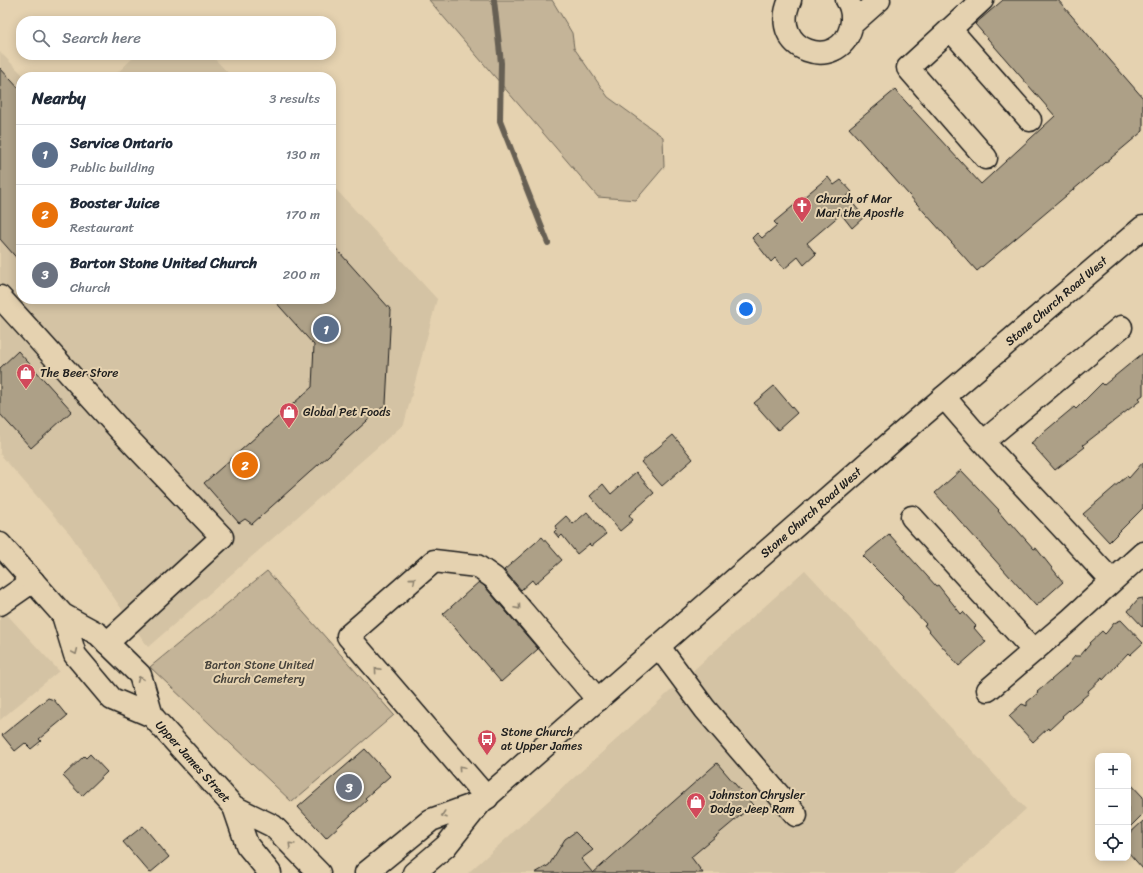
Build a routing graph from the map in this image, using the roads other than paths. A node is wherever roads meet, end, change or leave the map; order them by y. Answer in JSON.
{"nodes":[{"id":1,"x":790,"y":0,"type":"edge"},
{"id":2,"x":847,"y":0,"type":"edge"},
{"id":3,"x":879,"y":0,"type":"edge"},
{"id":4,"x":982,"y":0,"type":"edge"},
{"id":5,"x":852,"y":24,"type":"junction"},
{"id":6,"x":950,"y":29,"type":"junction"},
{"id":7,"x":1030,"y":120,"type":"dead end"},
{"id":8,"x":986,"y":158,"type":"dead end"},
{"id":9,"x":1143,"y":227,"type":"edge"},
{"id":10,"x":0,"y":297,"type":"edge"},
{"id":11,"x":1121,"y":326,"type":"dead end"},
{"id":12,"x":944,"y":397,"type":"junction"},
{"id":13,"x":983,"y":442,"type":"junction"},
{"id":14,"x":912,"y":517,"type":"dead end"},
{"id":15,"x":0,"y":544,"type":"edge"},
{"id":16,"x":1143,"y":553,"type":"edge"},
{"id":17,"x":33,"y":581,"type":"junction"},
{"id":18,"x":1112,"y":581,"type":"junction"},
{"id":19,"x":0,"y":604,"type":"edge"},
{"id":20,"x":64,"y":615,"type":"junction"},
{"id":21,"x":107,"y":642,"type":"junction"},
{"id":22,"x":659,"y":647,"type":"junction"},
{"id":23,"x":1034,"y":651,"type":"junction"},
{"id":24,"x":988,"y":690,"type":"dead end"},
{"id":25,"x":598,"y":700,"type":"junction"},
{"id":26,"x":152,"y":716,"type":"junction"},
{"id":27,"x":484,"y":800,"type":"junction"},
{"id":28,"x":234,"y":807,"type":"junction"},
{"id":29,"x":796,"y":815,"type":"dead end"},
{"id":30,"x":270,"y":873,"type":"edge"},
{"id":31,"x":319,"y":873,"type":"edge"},
{"id":32,"x":366,"y":873,"type":"edge"},
{"id":33,"x":414,"y":873,"type":"edge"}],
"edges":[{"from":1,"to":5,"type":"main road"},
{"from":2,"to":5,"type":"main road"},
{"from":3,"to":5,"type":"main road"},
{"from":4,"to":6,"type":"main road"},
{"from":6,"to":7,"type":"main road"},
{"from":6,"to":8,"type":"main road"},
{"from":9,"to":12,"type":"main road","name":"Stone Church Road West"},
{"from":10,"to":21,"type":"main road"},
{"from":11,"to":13,"type":"main road"},
{"from":12,"to":13,"type":"main road"},
{"from":12,"to":22,"type":"main road","name":"Stone Church Road West"},
{"from":13,"to":18,"type":"main road"},
{"from":14,"to":23,"type":"main road"},
{"from":15,"to":17,"type":"main road","name":"Upper James Street"},
{"from":16,"to":18,"type":"main road"},
{"from":17,"to":19,"type":"main road"},
{"from":17,"to":20,"type":"main road","name":"Upper James Street"},
{"from":18,"to":23,"type":"main road"},
{"from":20,"to":21,"type":"main road","name":"Upper James Street"},
{"from":20,"to":26,"type":"main road","name":"Upper James Street","one_way":true},
{"from":26,"to":21,"type":"main road","name":"Upper James Street","one_way":true},
{"from":22,"to":25,"type":"main road","name":"Stone Church Road West"},
{"from":22,"to":29,"type":"main road"},
{"from":23,"to":24,"type":"main road"},
{"from":25,"to":27,"type":"main road","name":"Stone Church Road West"},
{"from":27,"to":25,"type":"main road","one_way":true},
{"from":26,"to":28,"type":"main road","name":"Upper James Street"},
{"from":27,"to":32,"type":"main road","one_way":true},
{"from":27,"to":33,"type":"main road"},
{"from":28,"to":30,"type":"main road","name":"Upper James Street"},
{"from":31,"to":28,"type":"main road","name":"Upper James Street","one_way":true}]}
